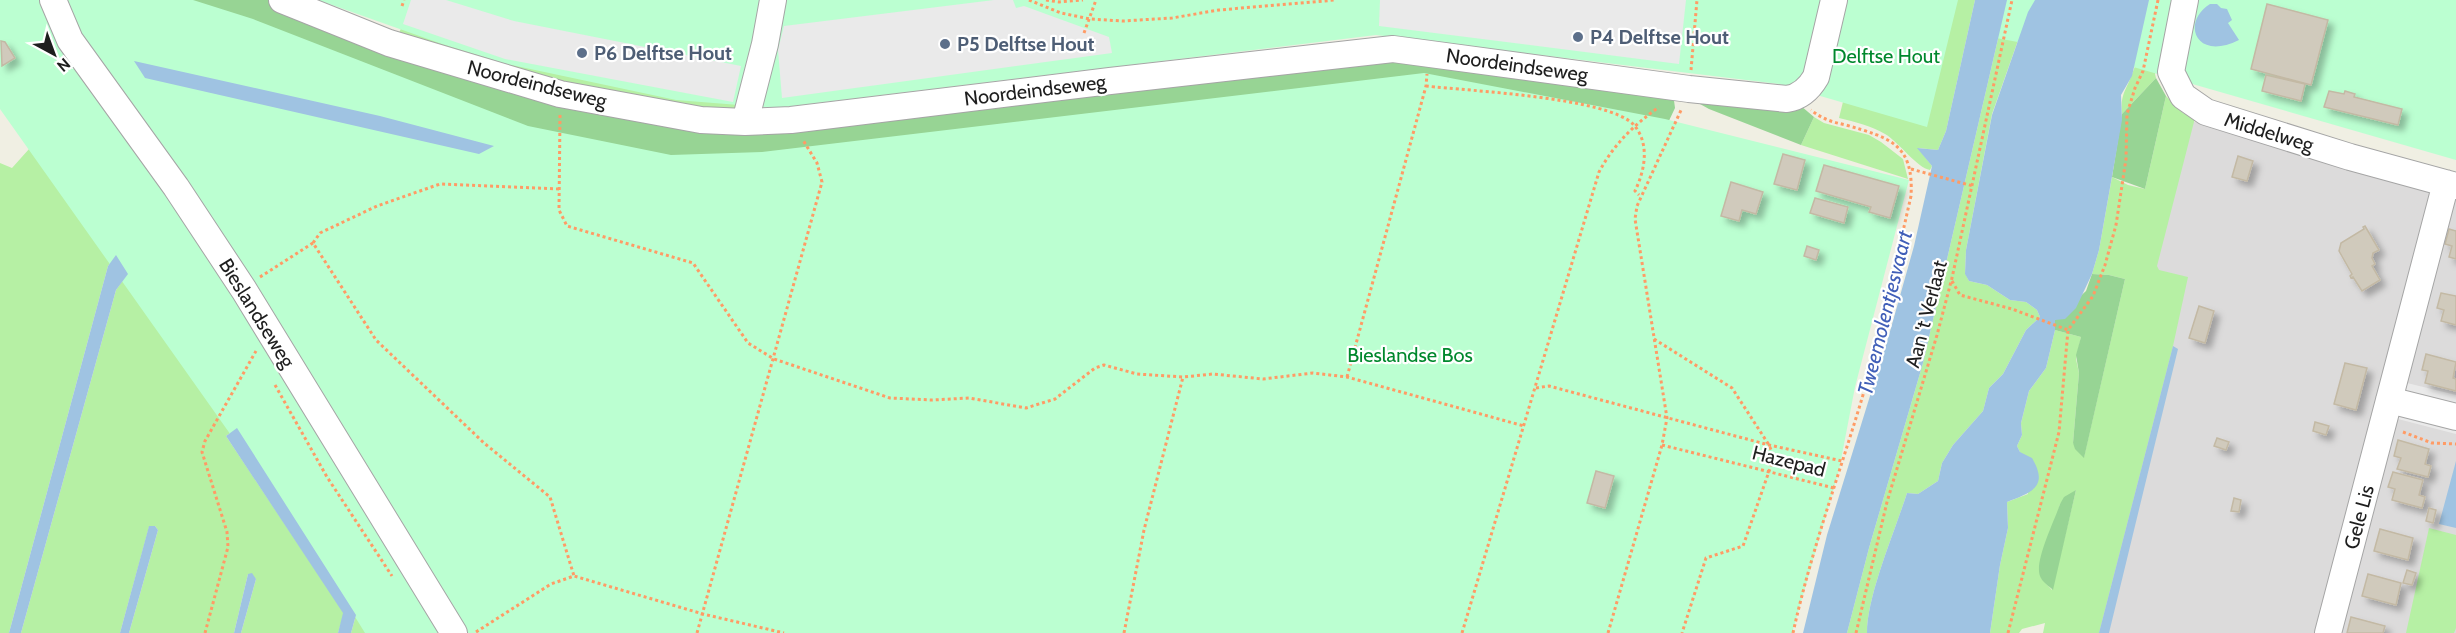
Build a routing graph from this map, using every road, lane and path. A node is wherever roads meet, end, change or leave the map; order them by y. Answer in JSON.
{"nodes":[{"id":1,"x":53,"y":0,"type":"edge"},
{"id":2,"x":282,"y":0,"type":"edge"},
{"id":3,"x":404,"y":0,"type":"edge"},
{"id":4,"x":772,"y":0,"type":"edge"},
{"id":5,"x":1029,"y":0,"type":"edge"},
{"id":6,"x":1046,"y":0,"type":"edge"},
{"id":7,"x":1083,"y":0,"type":"edge"},
{"id":8,"x":1096,"y":0,"type":"edge"},
{"id":9,"x":1335,"y":0,"type":"edge"},
{"id":10,"x":1697,"y":0,"type":"edge"},
{"id":11,"x":1834,"y":0,"type":"edge"},
{"id":12,"x":2012,"y":0,"type":"edge"},
{"id":13,"x":2158,"y":0,"type":"edge"},
{"id":14,"x":2185,"y":0,"type":"edge"},
{"id":15,"x":402,"y":6,"type":"dead end"},
{"id":16,"x":1090,"y":18,"type":"junction"},
{"id":17,"x":1084,"y":33,"type":"dead end"},
{"id":18,"x":1428,"y":54,"type":"junction"},
{"id":19,"x":1426,"y":86,"type":"junction"},
{"id":20,"x":1689,"y":89,"type":"junction"},
{"id":21,"x":560,"y":94,"type":"junction"},
{"id":22,"x":1801,"y":94,"type":"junction"},
{"id":23,"x":791,"y":120,"type":"junction"},
{"id":24,"x":745,"y":122,"type":"junction"},
{"id":25,"x":1634,"y":125,"type":"junction"},
{"id":26,"x":1911,"y":170,"type":"junction"},
{"id":27,"x":2451,"y":185,"type":"edge"},
{"id":28,"x":1973,"y":186,"type":"junction"},
{"id":29,"x":559,"y":189,"type":"junction"},
{"id":30,"x":1640,"y":196,"type":"junction"},
{"id":31,"x":313,"y":243,"type":"junction"},
{"id":32,"x":1952,"y":278,"type":"junction"},
{"id":33,"x":244,"y":290,"type":"junction"},
{"id":34,"x":2068,"y":330,"type":"junction"},
{"id":35,"x":1654,"y":339,"type":"junction"},
{"id":36,"x":256,"y":351,"type":"junction"},
{"id":37,"x":271,"y":355,"type":"junction"},
{"id":38,"x":774,"y":359,"type":"junction"},
{"id":39,"x":1183,"y":377,"type":"junction"},
{"id":40,"x":1347,"y":377,"type":"junction"},
{"id":41,"x":272,"y":380,"type":"dead end"},
{"id":42,"x":1536,"y":388,"type":"junction"},
{"id":43,"x":2389,"y":400,"type":"junction"},
{"id":44,"x":2456,"y":417,"type":"edge"},
{"id":45,"x":1667,"y":418,"type":"junction"},
{"id":46,"x":1524,"y":426,"type":"junction"},
{"id":47,"x":2383,"y":426,"type":"junction"},
{"id":48,"x":2456,"y":444,"type":"edge"},
{"id":49,"x":1662,"y":445,"type":"junction"},
{"id":50,"x":1769,"y":445,"type":"junction"},
{"id":51,"x":1842,"y":460,"type":"junction"},
{"id":52,"x":1769,"y":472,"type":"junction"},
{"id":53,"x":1834,"y":488,"type":"junction"},
{"id":54,"x":574,"y":576,"type":"junction"},
{"id":55,"x":398,"y":584,"type":"dead end"},
{"id":56,"x":703,"y":614,"type":"junction"},
{"id":57,"x":205,"y":633,"type":"edge"},
{"id":58,"x":454,"y":633,"type":"edge"},
{"id":59,"x":474,"y":633,"type":"edge"},
{"id":60,"x":697,"y":633,"type":"edge"},
{"id":61,"x":784,"y":633,"type":"edge"},
{"id":62,"x":1124,"y":633,"type":"edge"},
{"id":63,"x":1462,"y":633,"type":"edge"},
{"id":64,"x":1608,"y":633,"type":"edge"},
{"id":65,"x":1682,"y":633,"type":"edge"},
{"id":66,"x":1793,"y":633,"type":"edge"},
{"id":67,"x":1856,"y":633,"type":"edge"},
{"id":68,"x":2008,"y":633,"type":"edge"},
{"id":69,"x":2328,"y":633,"type":"edge"}],
"edges":[{"from":1,"to":33,"type":"street","name":"Bieslandseweg"},
{"from":2,"to":21,"type":"street","name":"Noordeindseweg"},
{"from":3,"to":15,"type":"path"},
{"from":4,"to":24,"type":"street"},
{"from":5,"to":16,"type":"path"},
{"from":6,"to":7,"type":"path"},
{"from":8,"to":16,"type":"path"},
{"from":9,"to":16,"type":"path"},
{"from":10,"to":20,"type":"path"},
{"from":11,"to":22,"type":"street"},
{"from":12,"to":28,"type":"path","name":"Aan 't Verlaat"},
{"from":13,"to":34,"type":"path"},
{"from":14,"to":27,"type":"street","name":"Middelweg"},
{"from":16,"to":17,"type":"path"},
{"from":18,"to":19,"type":"path"},
{"from":18,"to":20,"type":"street","name":"Noordeindseweg"},
{"from":18,"to":23,"type":"street","name":"Noordeindseweg"},
{"from":19,"to":25,"type":"path"},
{"from":19,"to":40,"type":"path"},
{"from":20,"to":22,"type":"street","name":"Noordeindseweg"},
{"from":20,"to":25,"type":"path"},
{"from":20,"to":30,"type":"path"},
{"from":21,"to":24,"type":"street","name":"Noordeindseweg"},
{"from":21,"to":29,"type":"path"},
{"from":22,"to":26,"type":"path"},
{"from":23,"to":24,"type":"street","name":"Noordeindseweg"},
{"from":23,"to":38,"type":"path"},
{"from":25,"to":30,"type":"path"},
{"from":25,"to":42,"type":"path"},
{"from":26,"to":28,"type":"path"},
{"from":26,"to":51,"type":"path","name":"Hazepad"},
{"from":27,"to":43,"type":"street","name":"Gele Lis"},
{"from":28,"to":32,"type":"path","name":"Aan 't Verlaat"},
{"from":29,"to":31,"type":"path"},
{"from":29,"to":38,"type":"path"},
{"from":30,"to":35,"type":"path"},
{"from":31,"to":33,"type":"path"},
{"from":31,"to":54,"type":"path"},
{"from":32,"to":34,"type":"path"},
{"from":32,"to":67,"type":"path","name":"Aan 't Verlaat"},
{"from":33,"to":37,"type":"street","name":"Bieslandseweg"},
{"from":34,"to":68,"type":"path"},
{"from":35,"to":45,"type":"path"},
{"from":35,"to":50,"type":"path"},
{"from":36,"to":37,"type":"path"},
{"from":36,"to":37,"type":"path"},
{"from":36,"to":57,"type":"path"},
{"from":37,"to":58,"type":"street","name":"Bieslandseweg"},
{"from":38,"to":39,"type":"path"},
{"from":38,"to":56,"type":"path"},
{"from":39,"to":40,"type":"path"},
{"from":39,"to":62,"type":"path"},
{"from":40,"to":46,"type":"path"},
{"from":41,"to":55,"type":"path"},
{"from":42,"to":45,"type":"path"},
{"from":42,"to":46,"type":"path"},
{"from":43,"to":44,"type":"street"},
{"from":43,"to":47,"type":"street","name":"Gele Lis"},
{"from":45,"to":49,"type":"path"},
{"from":45,"to":50,"type":"path"},
{"from":46,"to":63,"type":"path"},
{"from":47,"to":48,"type":"path"},
{"from":47,"to":69,"type":"street","name":"Gele Lis"},
{"from":49,"to":52,"type":"path","name":"Hazepad"},
{"from":49,"to":64,"type":"path"},
{"from":50,"to":51,"type":"path"},
{"from":50,"to":52,"type":"path"},
{"from":51,"to":53,"type":"path","name":"Hazepad"},
{"from":52,"to":53,"type":"path","name":"Hazepad"},
{"from":52,"to":65,"type":"path"},
{"from":53,"to":66,"type":"path"},
{"from":54,"to":56,"type":"path"},
{"from":54,"to":59,"type":"path"},
{"from":56,"to":60,"type":"path"},
{"from":56,"to":61,"type":"path"}]}
